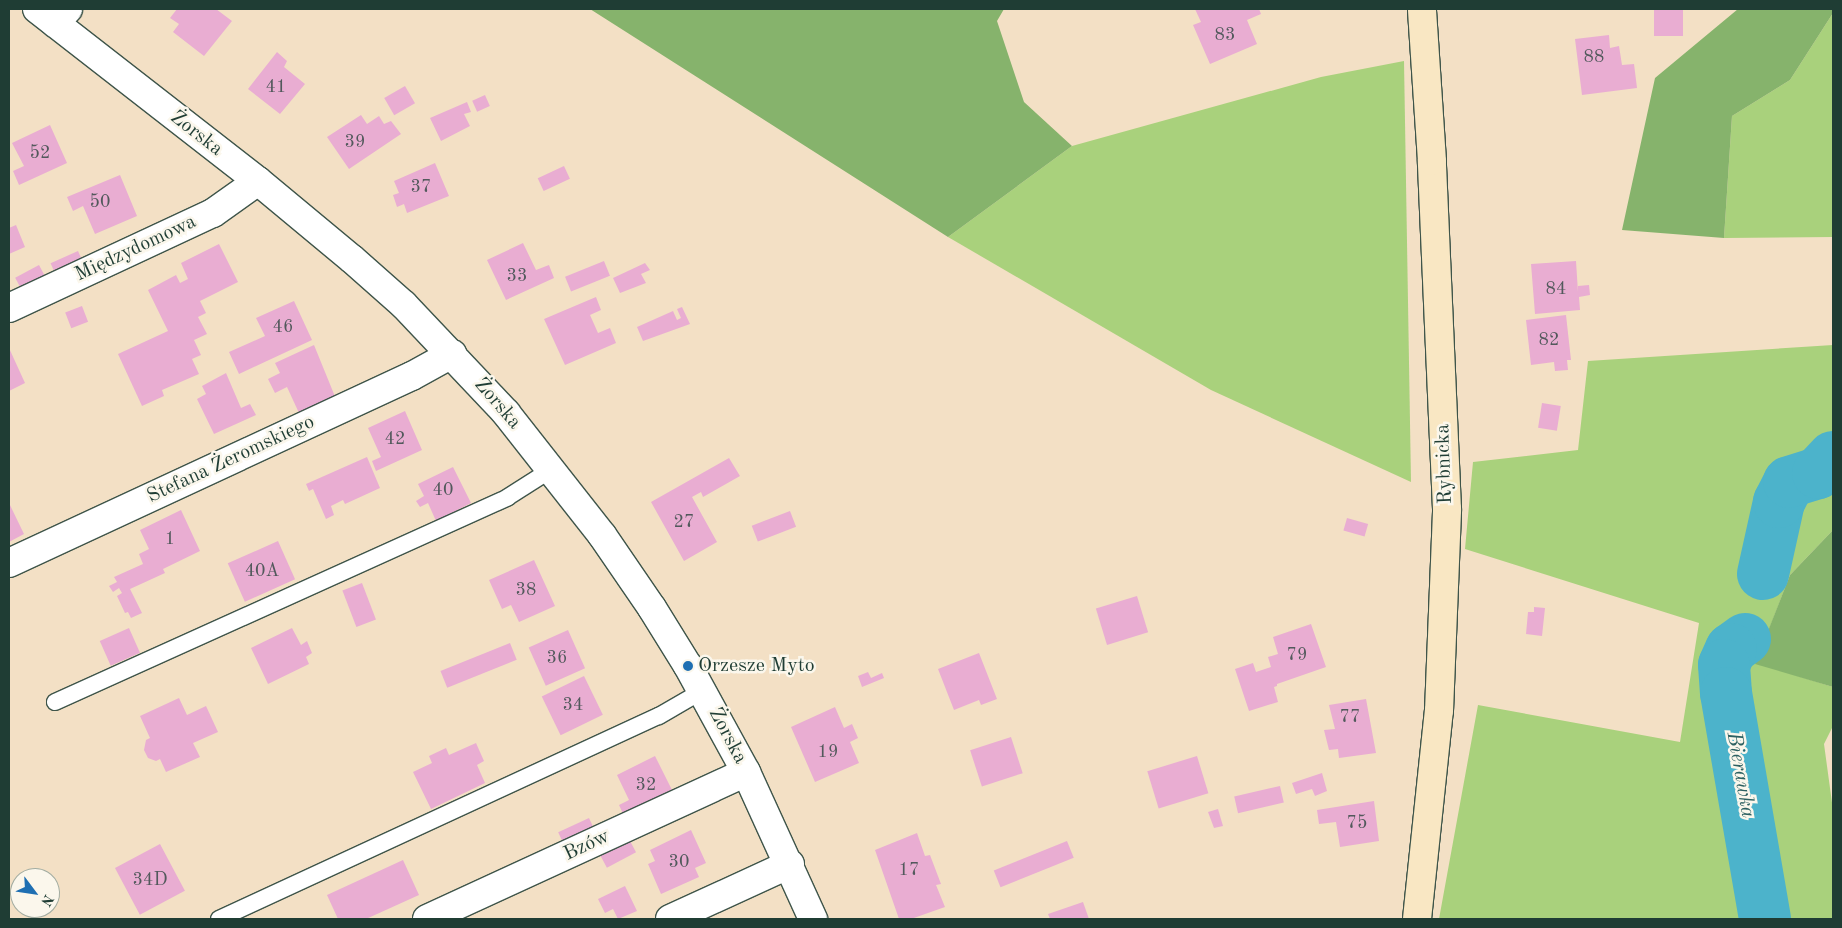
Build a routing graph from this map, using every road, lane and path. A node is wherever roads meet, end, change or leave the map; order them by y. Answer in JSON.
{"nodes":[{"id":1,"x":1422,"y":9,"type":"edge"},
{"id":2,"x":53,"y":13,"type":"edge"},
{"id":3,"x":258,"y":182,"type":"junction"},
{"id":4,"x":9,"y":308,"type":"edge"},
{"id":5,"x":452,"y":354,"type":"junction"},
{"id":6,"x":552,"y":469,"type":"junction"},
{"id":7,"x":9,"y":563,"type":"edge"},
{"id":8,"x":702,"y":690,"type":"junction"},
{"id":9,"x":56,"y":702,"type":"dead end"},
{"id":10,"x":746,"y":772,"type":"junction"},
{"id":11,"x":790,"y":864,"type":"junction"},
{"id":12,"x":219,"y":919,"type":"edge"},
{"id":13,"x":428,"y":919,"type":"edge"},
{"id":14,"x":670,"y":919,"type":"edge"},
{"id":15,"x":813,"y":919,"type":"edge"},
{"id":16,"x":1417,"y":919,"type":"edge"}],
"edges":[{"from":1,"to":16,"type":"main road","name":"Rybnicka"},
{"from":2,"to":3,"type":"street","name":"Żorska"},
{"from":3,"to":4,"type":"street","name":"Międzydomowa"},
{"from":3,"to":5,"type":"street","name":"Żorska"},
{"from":5,"to":6,"type":"street","name":"Żorska"},
{"from":5,"to":7,"type":"street","name":"Stefana Żeromskiego"},
{"from":6,"to":8,"type":"street","name":"Żorska"},
{"from":6,"to":9,"type":"lane"},
{"from":8,"to":10,"type":"street","name":"Żorska"},
{"from":8,"to":12,"type":"lane"},
{"from":10,"to":11,"type":"street","name":"Żorska"},
{"from":10,"to":13,"type":"street","name":"Bzów"},
{"from":11,"to":14,"type":"street"},
{"from":11,"to":15,"type":"street","name":"Żorska"}]}
